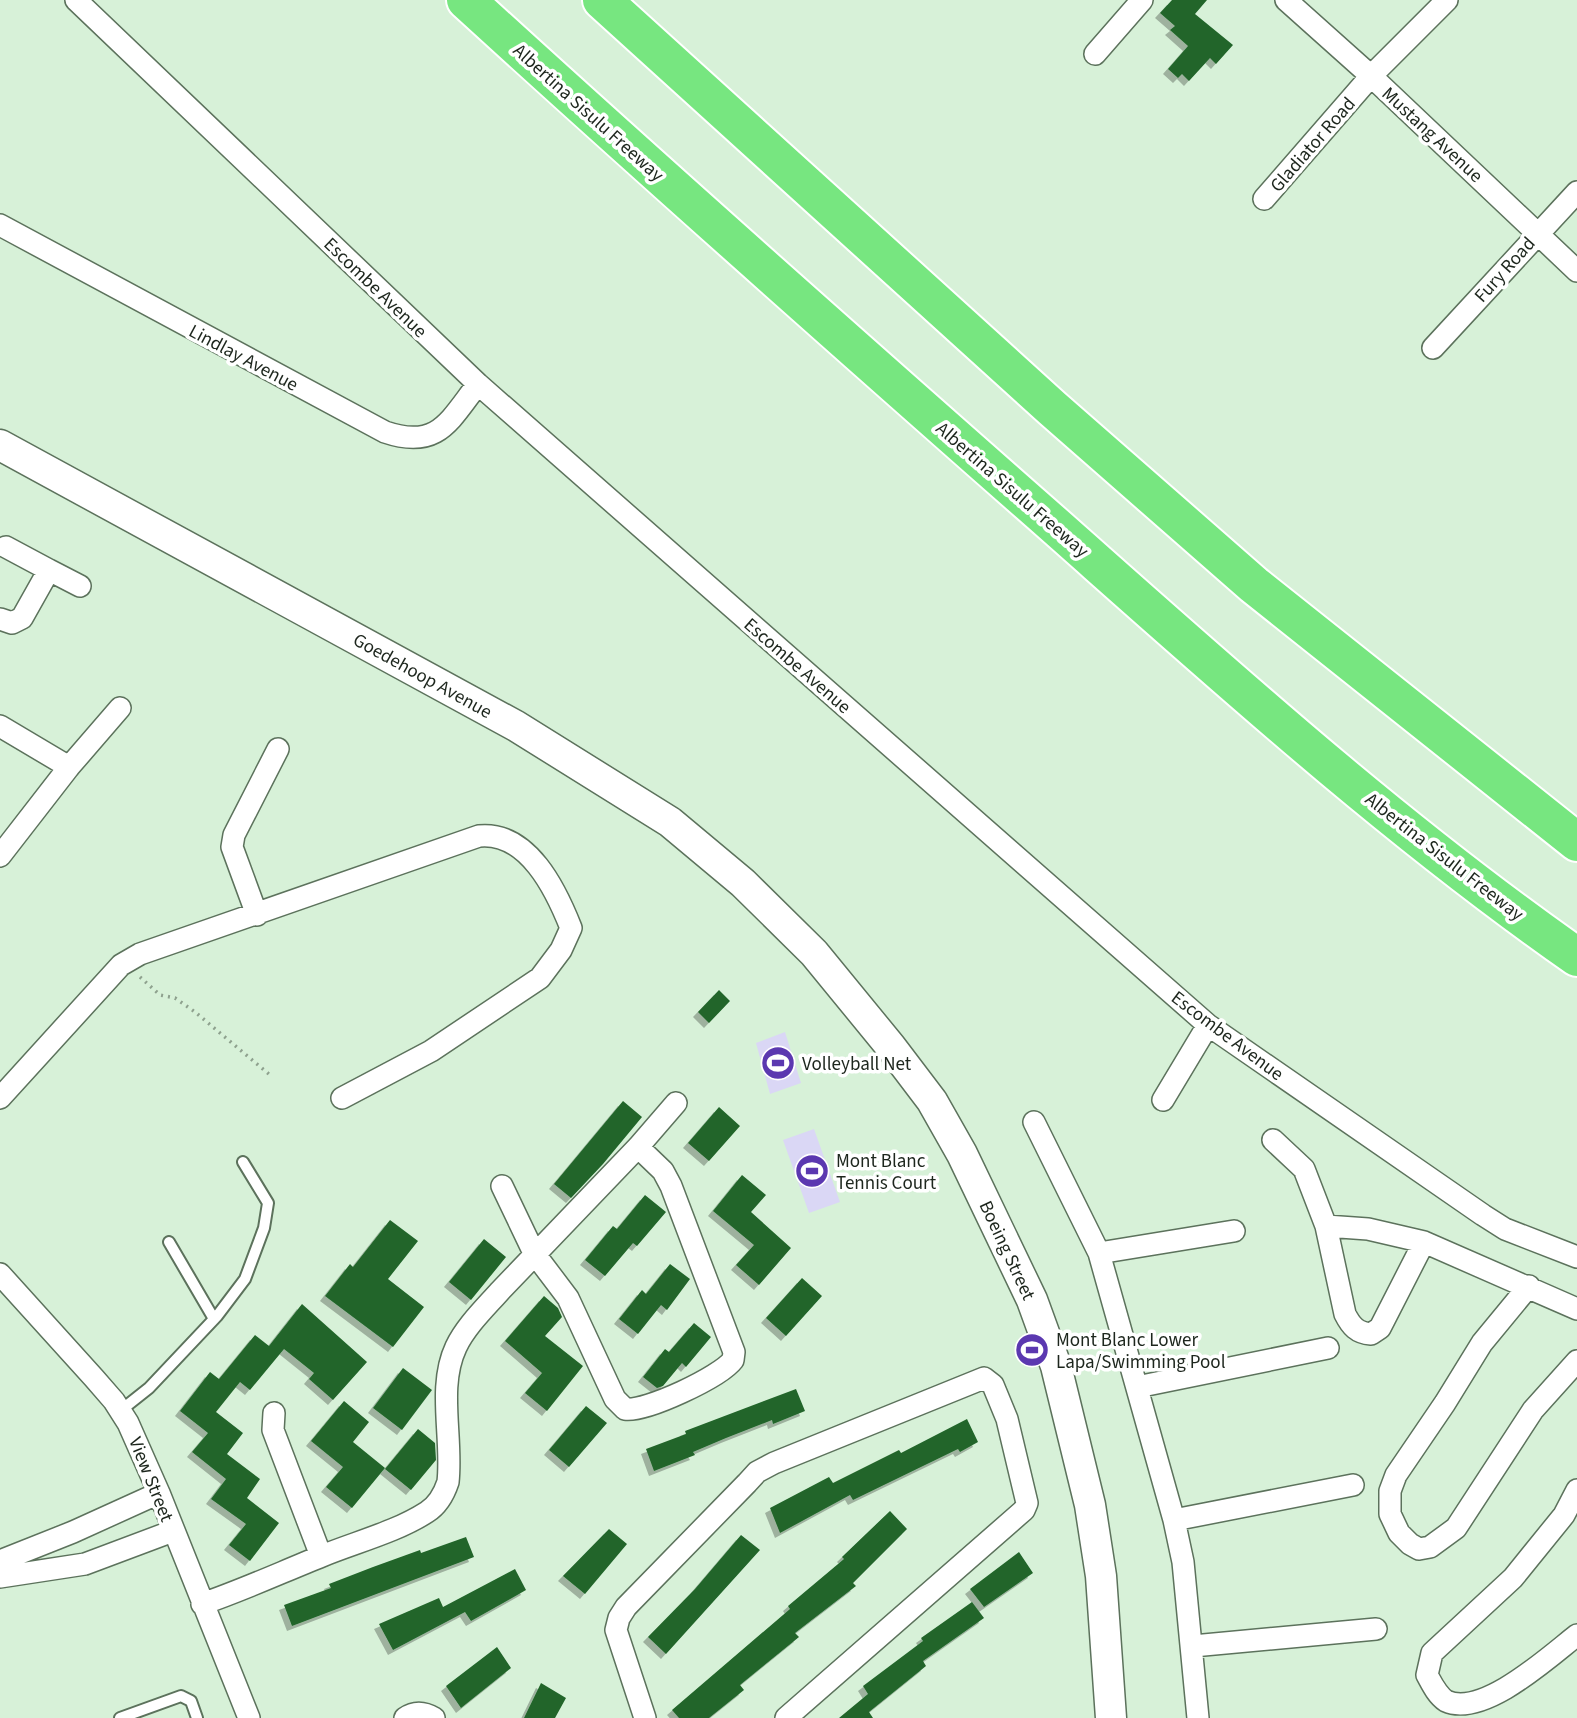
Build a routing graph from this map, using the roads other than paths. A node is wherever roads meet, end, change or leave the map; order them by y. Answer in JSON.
{"nodes":[{"id":1,"x":76,"y":0,"type":"edge"},
{"id":2,"x":466,"y":0,"type":"edge"},
{"id":3,"x":602,"y":0,"type":"edge"},
{"id":4,"x":1142,"y":0,"type":"edge"},
{"id":5,"x":1286,"y":0,"type":"edge"},
{"id":6,"x":1447,"y":0,"type":"edge"},
{"id":7,"x":1095,"y":54,"type":"dead end"},
{"id":8,"x":1371,"y":76,"type":"junction"},
{"id":9,"x":1577,"y":192,"type":"edge"},
{"id":10,"x":1264,"y":199,"type":"dead end"},
{"id":11,"x":0,"y":225,"type":"edge"},
{"id":12,"x":1537,"y":233,"type":"junction"},
{"id":13,"x":1577,"y":271,"type":"edge"},
{"id":14,"x":1433,"y":348,"type":"dead end"},
{"id":15,"x":478,"y":384,"type":"junction"},
{"id":16,"x":0,"y":445,"type":"edge"},
{"id":17,"x":6,"y":547,"type":"dead end"},
{"id":18,"x":49,"y":570,"type":"junction"},
{"id":19,"x":80,"y":586,"type":"dead end"},
{"id":20,"x":0,"y":619,"type":"edge"},
{"id":21,"x":120,"y":708,"type":"dead end"},
{"id":22,"x":0,"y":726,"type":"edge"},
{"id":23,"x":278,"y":749,"type":"dead end"},
{"id":24,"x":69,"y":767,"type":"junction"},
{"id":25,"x":1577,"y":842,"type":"edge"},
{"id":26,"x":0,"y":856,"type":"edge"},
{"id":27,"x":257,"y":915,"type":"junction"},
{"id":28,"x":814,"y":953,"type":"joint"},
{"id":29,"x":1577,"y":957,"type":"edge"},
{"id":30,"x":1208,"y":1025,"type":"junction"},
{"id":31,"x":0,"y":1098,"type":"edge"},
{"id":32,"x":342,"y":1098,"type":"dead end"},
{"id":33,"x":1163,"y":1100,"type":"dead end"},
{"id":34,"x":676,"y":1103,"type":"dead end"},
{"id":35,"x":1034,"y":1122,"type":"dead end"},
{"id":36,"x":1273,"y":1140,"type":"dead end"},
{"id":37,"x":638,"y":1146,"type":"junction"},
{"id":38,"x":243,"y":1162,"type":"dead end"},
{"id":39,"x":502,"y":1186,"type":"dead end"},
{"id":40,"x":1326,"y":1226,"type":"junction"},
{"id":41,"x":1234,"y":1231,"type":"dead end"},
{"id":42,"x":169,"y":1242,"type":"dead end"},
{"id":43,"x":1424,"y":1242,"type":"junction"},
{"id":44,"x":534,"y":1253,"type":"junction"},
{"id":45,"x":1099,"y":1253,"type":"junction"},
{"id":46,"x":1577,"y":1257,"type":"edge"},
{"id":47,"x":0,"y":1275,"type":"edge"},
{"id":48,"x":1529,"y":1286,"type":"junction"},
{"id":49,"x":1577,"y":1309,"type":"edge"},
{"id":50,"x":214,"y":1319,"type":"junction"},
{"id":51,"x":1328,"y":1348,"type":"dead end"},
{"id":52,"x":1577,"y":1361,"type":"edge"},
{"id":53,"x":1137,"y":1387,"type":"junction"},
{"id":54,"x":120,"y":1411,"type":"junction"},
{"id":55,"x":274,"y":1413,"type":"dead end"},
{"id":56,"x":1353,"y":1485,"type":"dead end"},
{"id":57,"x":1577,"y":1490,"type":"edge"},
{"id":58,"x":159,"y":1493,"type":"junction"},
{"id":59,"x":1174,"y":1520,"type":"junction"},
{"id":60,"x":173,"y":1531,"type":"junction"},
{"id":61,"x":321,"y":1556,"type":"junction"},
{"id":62,"x":0,"y":1561,"type":"edge"},
{"id":63,"x":0,"y":1577,"type":"edge"},
{"id":64,"x":202,"y":1604,"type":"junction"},
{"id":65,"x":1376,"y":1629,"type":"dead end"},
{"id":66,"x":1577,"y":1635,"type":"edge"},
{"id":67,"x":1193,"y":1646,"type":"junction"},
{"id":68,"x":120,"y":1718,"type":"edge"},
{"id":69,"x":197,"y":1718,"type":"edge"},
{"id":70,"x":249,"y":1718,"type":"edge"},
{"id":71,"x":405,"y":1718,"type":"edge"},
{"id":72,"x":434,"y":1718,"type":"edge"},
{"id":73,"x":645,"y":1718,"type":"edge"},
{"id":74,"x":786,"y":1718,"type":"edge"},
{"id":75,"x":1111,"y":1718,"type":"edge"},
{"id":76,"x":1198,"y":1718,"type":"edge"}],
"edges":[{"from":1,"to":15,"type":"street","name":"Escombe Avenue"},
{"from":2,"to":29,"type":"highway","name":"Albertina Sisulu Freeway"},
{"from":3,"to":25,"type":"highway"},
{"from":4,"to":7,"type":"street"},
{"from":5,"to":8,"type":"street","name":"Mustang Avenue"},
{"from":6,"to":8,"type":"street","name":"Gladiator Road"},
{"from":8,"to":10,"type":"street","name":"Gladiator Road"},
{"from":8,"to":12,"type":"street","name":"Mustang Avenue"},
{"from":9,"to":12,"type":"street","name":"Fury Road"},
{"from":11,"to":15,"type":"street","name":"Lindlay Avenue"},
{"from":12,"to":13,"type":"street","name":"Mustang Avenue"},
{"from":12,"to":14,"type":"street","name":"Fury Road"},
{"from":15,"to":30,"type":"street","name":"Escombe Avenue"},
{"from":16,"to":28,"type":"main road","name":"Goedehoop Avenue"},
{"from":17,"to":18,"type":"street"},
{"from":18,"to":19,"type":"street"},
{"from":18,"to":20,"type":"street"},
{"from":21,"to":24,"type":"street"},
{"from":22,"to":24,"type":"street"},
{"from":23,"to":27,"type":"street"},
{"from":24,"to":26,"type":"street"},
{"from":27,"to":31,"type":"street"},
{"from":27,"to":32,"type":"street"},
{"from":28,"to":75,"type":"main road","name":"Boeing Street"},
{"from":30,"to":33,"type":"street"},
{"from":30,"to":46,"type":"street","name":"Escombe Avenue"},
{"from":34,"to":37,"type":"street"},
{"from":35,"to":45,"type":"street"},
{"from":36,"to":40,"type":"street"},
{"from":37,"to":44,"type":"street"},
{"from":37,"to":44,"type":"street"},
{"from":38,"to":50,"type":"lane"},
{"from":39,"to":44,"type":"street"},
{"from":40,"to":43,"type":"street"},
{"from":40,"to":43,"type":"street"},
{"from":41,"to":45,"type":"street"},
{"from":42,"to":50,"type":"lane"},
{"from":43,"to":48,"type":"street"},
{"from":44,"to":61,"type":"street"},
{"from":45,"to":53,"type":"street"},
{"from":47,"to":54,"type":"street","name":"View Street"},
{"from":48,"to":49,"type":"street"},
{"from":48,"to":52,"type":"street"},
{"from":50,"to":54,"type":"lane"},
{"from":51,"to":53,"type":"street"},
{"from":53,"to":59,"type":"street"},
{"from":54,"to":58,"type":"street","name":"View Street"},
{"from":55,"to":61,"type":"street"},
{"from":56,"to":59,"type":"street"},
{"from":57,"to":66,"type":"street"},
{"from":58,"to":60,"type":"street","name":"View Street"},
{"from":58,"to":62,"type":"street"},
{"from":59,"to":67,"type":"street"},
{"from":60,"to":63,"type":"street"},
{"from":60,"to":64,"type":"street","name":"View Street"},
{"from":61,"to":64,"type":"street"},
{"from":64,"to":70,"type":"street","name":"View Street"},
{"from":65,"to":67,"type":"street"},
{"from":67,"to":76,"type":"street"},
{"from":68,"to":69,"type":"lane"},
{"from":71,"to":72,"type":"street"},
{"from":73,"to":74,"type":"street"}]}
